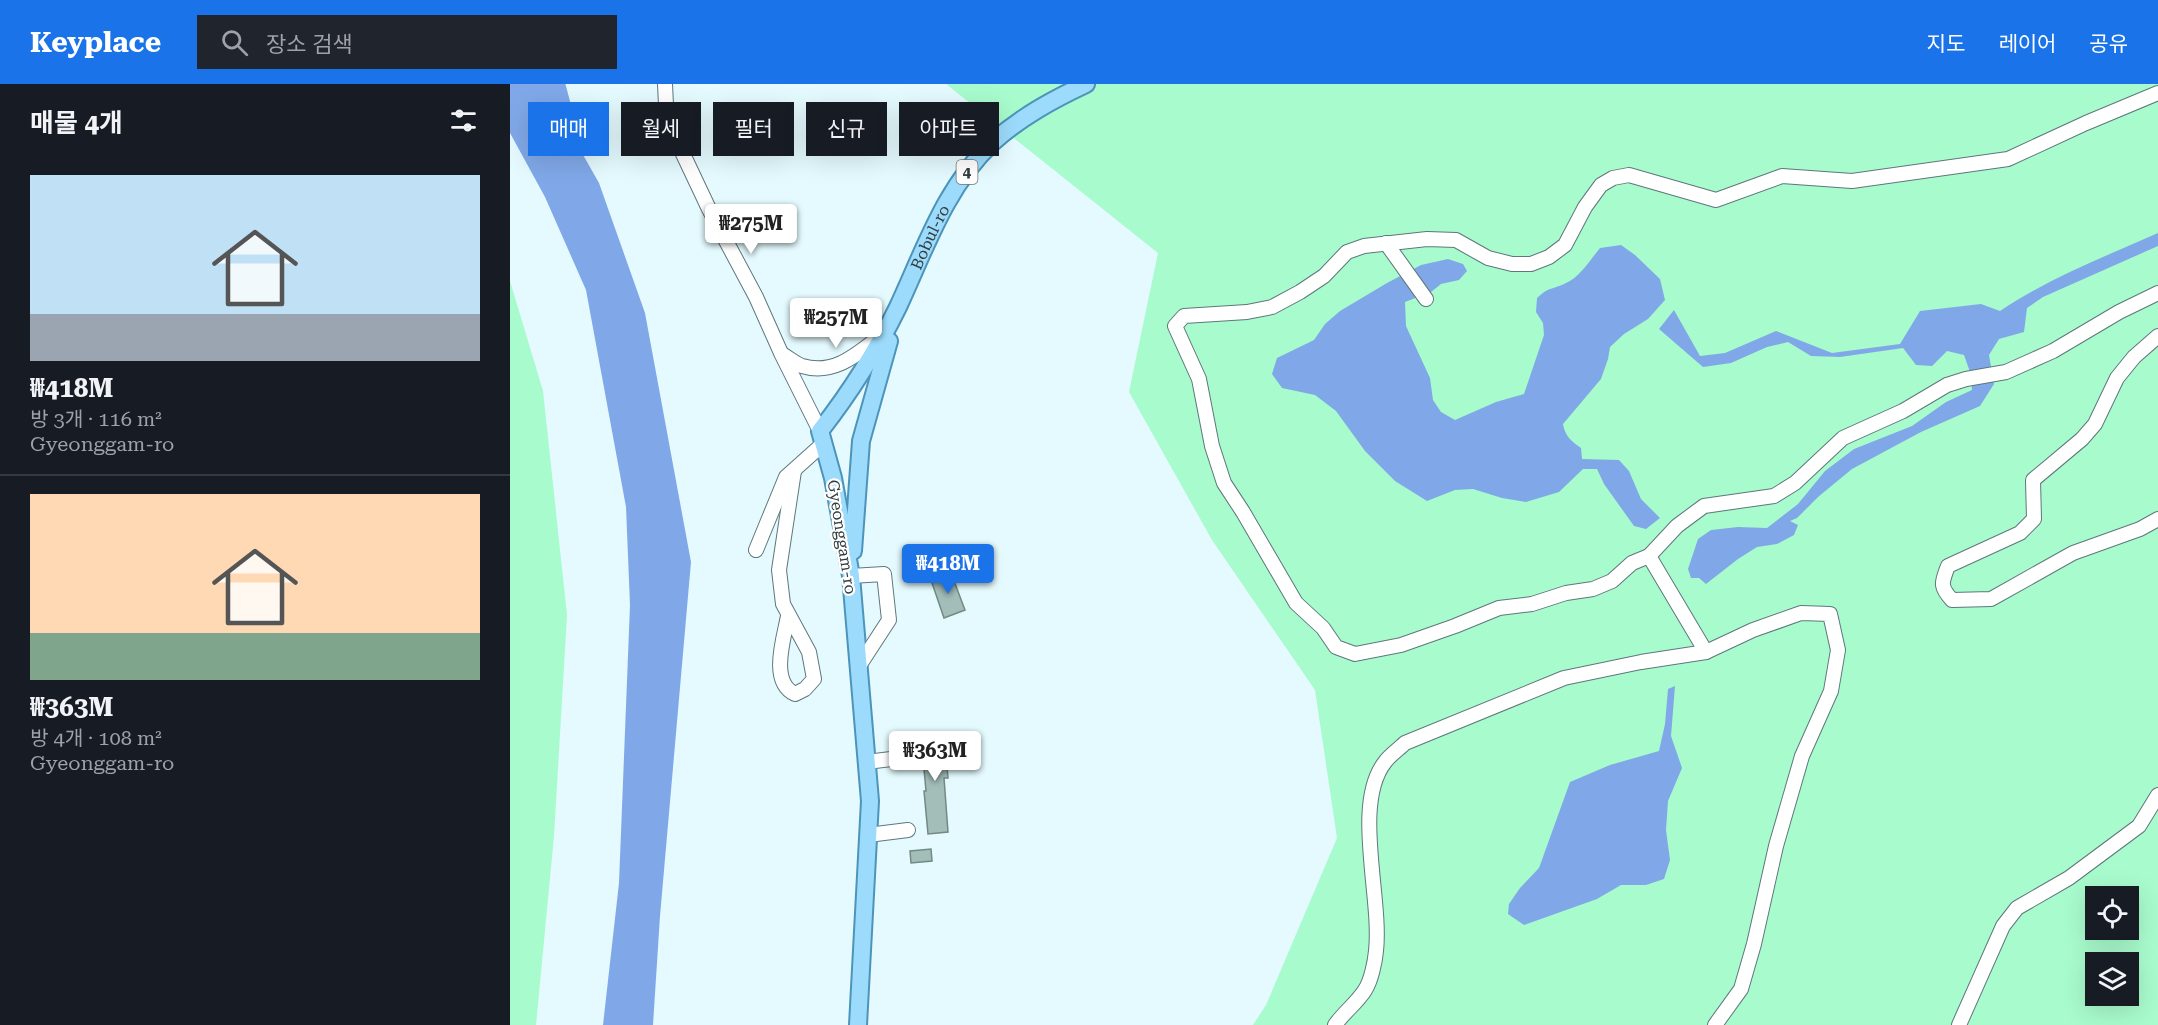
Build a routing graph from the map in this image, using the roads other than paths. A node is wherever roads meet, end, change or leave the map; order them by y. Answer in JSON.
{"nodes":[{"id":1,"x":665,"y":84,"type":"edge"},
{"id":2,"x":1086,"y":84,"type":"edge"},
{"id":3,"x":2158,"y":93,"type":"edge"},
{"id":4,"x":1386,"y":243,"type":"junction"},
{"id":5,"x":2158,"y":293,"type":"edge"},
{"id":6,"x":1426,"y":299,"type":"dead end"},
{"id":7,"x":899,"y":305,"type":"junction"},
{"id":8,"x":886,"y":332,"type":"junction"},
{"id":9,"x":2158,"y":336,"type":"edge"},
{"id":10,"x":781,"y":353,"type":"junction"},
{"id":11,"x":822,"y":437,"type":"junction"},
{"id":12,"x":794,"y":471,"type":"junction"},
{"id":13,"x":2158,"y":519,"type":"edge"},
{"id":14,"x":756,"y":550,"type":"dead end"},
{"id":15,"x":1649,"y":556,"type":"junction"},
{"id":16,"x":851,"y":576,"type":"junction"},
{"id":17,"x":788,"y":616,"type":"junction"},
{"id":18,"x":1706,"y":652,"type":"junction"},
{"id":19,"x":859,"y":666,"type":"junction"},
{"id":20,"x":891,"y":759,"type":"dead end"},
{"id":21,"x":867,"y":762,"type":"junction"},
{"id":22,"x":2158,"y":795,"type":"edge"},
{"id":23,"x":908,"y":830,"type":"dead end"},
{"id":24,"x":868,"y":835,"type":"junction"},
{"id":25,"x":858,"y":1025,"type":"edge"},
{"id":26,"x":1335,"y":1025,"type":"edge"},
{"id":27,"x":1715,"y":1025,"type":"edge"},
{"id":28,"x":1959,"y":1025,"type":"edge"}],
"edges":[{"from":1,"to":10,"type":"street","name":"Gyeonggam-ro"},
{"from":2,"to":7,"type":"main road","name":"Bobul-ro","number":"4"},
{"from":3,"to":4,"type":"street"},
{"from":4,"to":6,"type":"street"},
{"from":4,"to":15,"type":"street"},
{"from":5,"to":15,"type":"street"},
{"from":7,"to":8,"type":"main road","name":"Bobul-ro","number":"4"},
{"from":7,"to":16,"type":"main road"},
{"from":8,"to":10,"type":"street"},
{"from":8,"to":11,"type":"main road","name":"Bobul-ro","number":"4"},
{"from":9,"to":13,"type":"street"},
{"from":10,"to":11,"type":"street","name":"Gyeonggam-ro"},
{"from":11,"to":12,"type":"street"},
{"from":11,"to":16,"type":"main road","name":"Gyeonggam-ro"},
{"from":12,"to":14,"type":"street"},
{"from":12,"to":17,"type":"street"},
{"from":15,"to":18,"type":"street"},
{"from":16,"to":19,"type":"main road","name":"Gyeonggam-ro"},
{"from":16,"to":19,"type":"street"},
{"from":17,"to":17,"type":"street"},
{"from":18,"to":26,"type":"street"},
{"from":18,"to":27,"type":"street"},
{"from":19,"to":21,"type":"main road","name":"Gyeonggam-ro"},
{"from":20,"to":21,"type":"street"},
{"from":21,"to":24,"type":"main road","name":"Gyeonggam-ro"},
{"from":22,"to":28,"type":"street"},
{"from":23,"to":24,"type":"street"},
{"from":24,"to":25,"type":"main road","name":"Gyeonggam-ro"}]}
